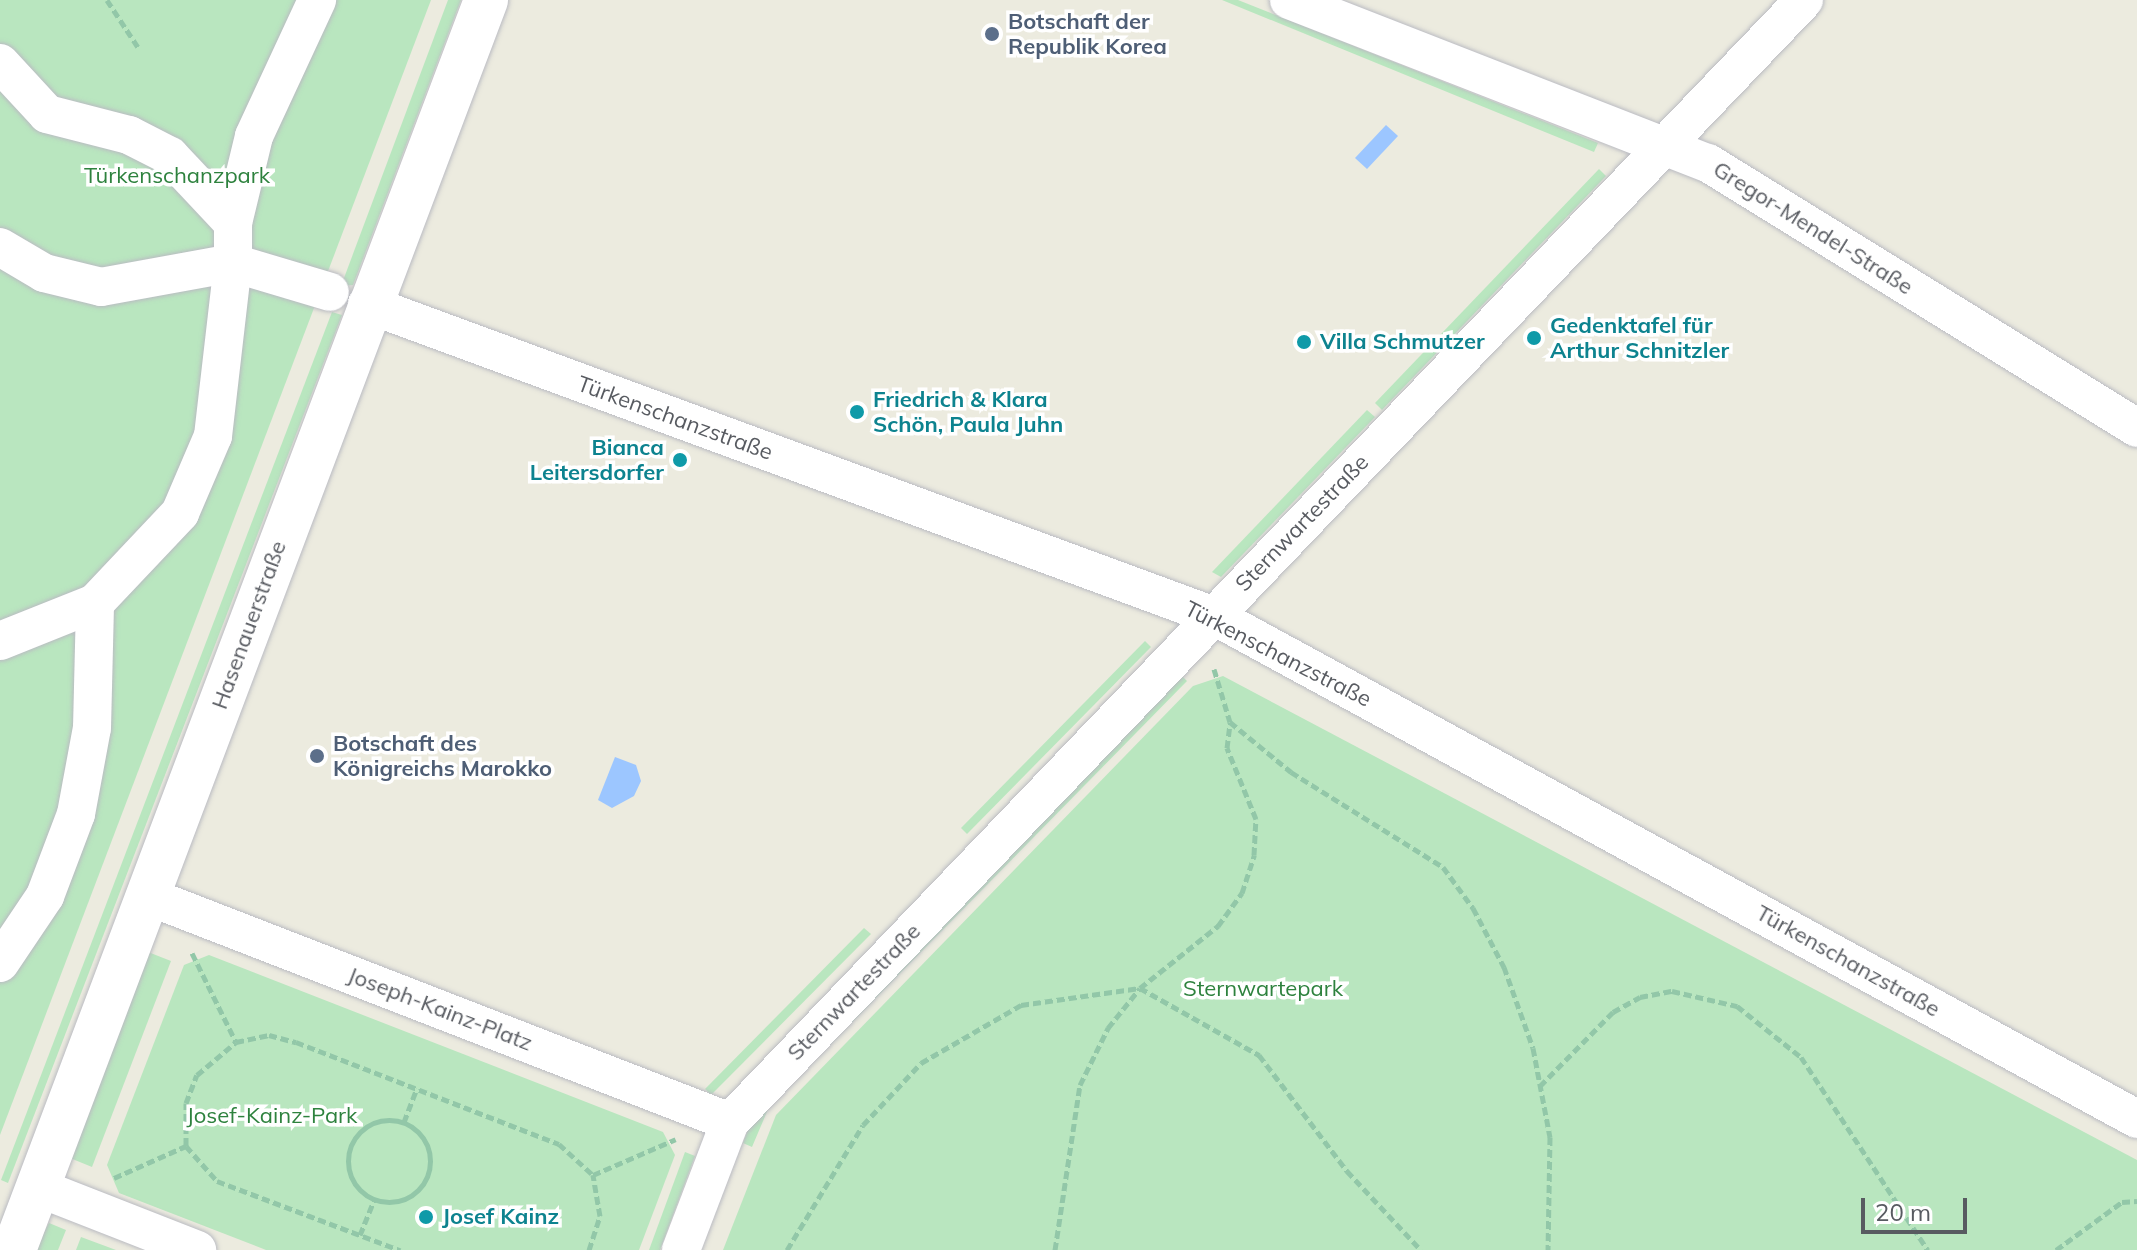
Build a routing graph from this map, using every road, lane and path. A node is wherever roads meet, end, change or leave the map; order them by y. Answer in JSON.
{"nodes":[{"id":1,"x":107,"y":0,"type":"edge"},
{"id":2,"x":317,"y":0,"type":"edge"},
{"id":3,"x":486,"y":0,"type":"edge"},
{"id":4,"x":1289,"y":0,"type":"edge"},
{"id":5,"x":1804,"y":0,"type":"edge"},
{"id":6,"x":138,"y":47,"type":"dead end"},
{"id":7,"x":0,"y":63,"type":"edge"},
{"id":8,"x":1661,"y":148,"type":"junction"},
{"id":9,"x":233,"y":223,"type":"junction"},
{"id":10,"x":0,"y":247,"type":"edge"},
{"id":11,"x":233,"y":263,"type":"junction"},
{"id":12,"x":348,"y":298,"type":"junction"},
{"id":13,"x":2137,"y":428,"type":"edge"},
{"id":14,"x":95,"y":603,"type":"junction"},
{"id":15,"x":1214,"y":616,"type":"junction"},
{"id":16,"x":0,"y":641,"type":"edge"},
{"id":17,"x":1230,"y":722,"type":"junction"},
{"id":18,"x":150,"y":897,"type":"junction"},
{"id":19,"x":186,"y":941,"type":"dead end"},
{"id":20,"x":0,"y":963,"type":"edge"},
{"id":21,"x":1140,"y":988,"type":"junction"},
{"id":22,"x":236,"y":1042,"type":"junction"},
{"id":23,"x":1540,"y":1086,"type":"junction"},
{"id":24,"x":417,"y":1088,"type":"junction"},
{"id":25,"x":2137,"y":1119,"type":"edge"},
{"id":26,"x":404,"y":1122,"type":"junction"},
{"id":27,"x":730,"y":1122,"type":"junction"},
{"id":28,"x":688,"y":1134,"type":"dead end"},
{"id":29,"x":186,"y":1146,"type":"junction"},
{"id":30,"x":593,"y":1175,"type":"junction"},
{"id":31,"x":105,"y":1183,"type":"dead end"},
{"id":32,"x":39,"y":1188,"type":"junction"},
{"id":33,"x":374,"y":1200,"type":"junction"},
{"id":34,"x":2137,"y":1201,"type":"edge"},
{"id":35,"x":360,"y":1235,"type":"junction"},
{"id":36,"x":14,"y":1250,"type":"edge"},
{"id":37,"x":197,"y":1250,"type":"edge"},
{"id":38,"x":400,"y":1250,"type":"edge"},
{"id":39,"x":589,"y":1250,"type":"edge"},
{"id":40,"x":681,"y":1250,"type":"edge"},
{"id":41,"x":787,"y":1250,"type":"edge"},
{"id":42,"x":1055,"y":1250,"type":"edge"},
{"id":43,"x":1421,"y":1250,"type":"edge"},
{"id":44,"x":1548,"y":1250,"type":"edge"},
{"id":45,"x":1928,"y":1250,"type":"edge"},
{"id":46,"x":2056,"y":1250,"type":"edge"}],
"edges":[{"from":1,"to":6,"type":"path"},
{"from":2,"to":9,"type":"street"},
{"from":3,"to":12,"type":"street","name":"Hasenauerstraße"},
{"from":4,"to":8,"type":"street","name":"Gregor-Mendel-Straße"},
{"from":5,"to":8,"type":"street","name":"Sternwartestraße"},
{"from":7,"to":9,"type":"street"},
{"from":8,"to":13,"type":"street","name":"Gregor-Mendel-Straße"},
{"from":8,"to":15,"type":"street","name":"Sternwartestraße"},
{"from":9,"to":11,"type":"street"},
{"from":10,"to":11,"type":"street"},
{"from":11,"to":12,"type":"street","name":"Türkenschanzstraße"},
{"from":11,"to":14,"type":"street"},
{"from":12,"to":15,"type":"street","name":"Türkenschanzstraße"},
{"from":12,"to":18,"type":"street","name":"Hasenauerstraße"},
{"from":14,"to":16,"type":"street"},
{"from":14,"to":20,"type":"street"},
{"from":15,"to":17,"type":"path"},
{"from":15,"to":25,"type":"street","name":"Türkenschanzstraße"},
{"from":15,"to":27,"type":"street","name":"Sternwartestraße"},
{"from":17,"to":21,"type":"path"},
{"from":17,"to":23,"type":"path"},
{"from":18,"to":27,"type":"street","name":"Joseph-Kainz-Platz"},
{"from":18,"to":32,"type":"street","name":"Hasenauerstraße"},
{"from":19,"to":22,"type":"path"},
{"from":21,"to":41,"type":"path"},
{"from":21,"to":42,"type":"path"},
{"from":21,"to":43,"type":"path"},
{"from":22,"to":24,"type":"path"},
{"from":22,"to":29,"type":"path"},
{"from":23,"to":44,"type":"path"},
{"from":23,"to":45,"type":"path"},
{"from":24,"to":26,"type":"path"},
{"from":24,"to":30,"type":"path"},
{"from":26,"to":33,"type":"path"},
{"from":26,"to":33,"type":"path"},
{"from":27,"to":40,"type":"street","name":"Sternwartestraße"},
{"from":28,"to":30,"type":"path"},
{"from":29,"to":31,"type":"path"},
{"from":29,"to":35,"type":"path"},
{"from":30,"to":39,"type":"path"},
{"from":32,"to":36,"type":"street","name":"Hasenauerstraße"},
{"from":32,"to":37,"type":"street"},
{"from":33,"to":35,"type":"path"},
{"from":34,"to":46,"type":"path"},
{"from":35,"to":38,"type":"path"}]}
